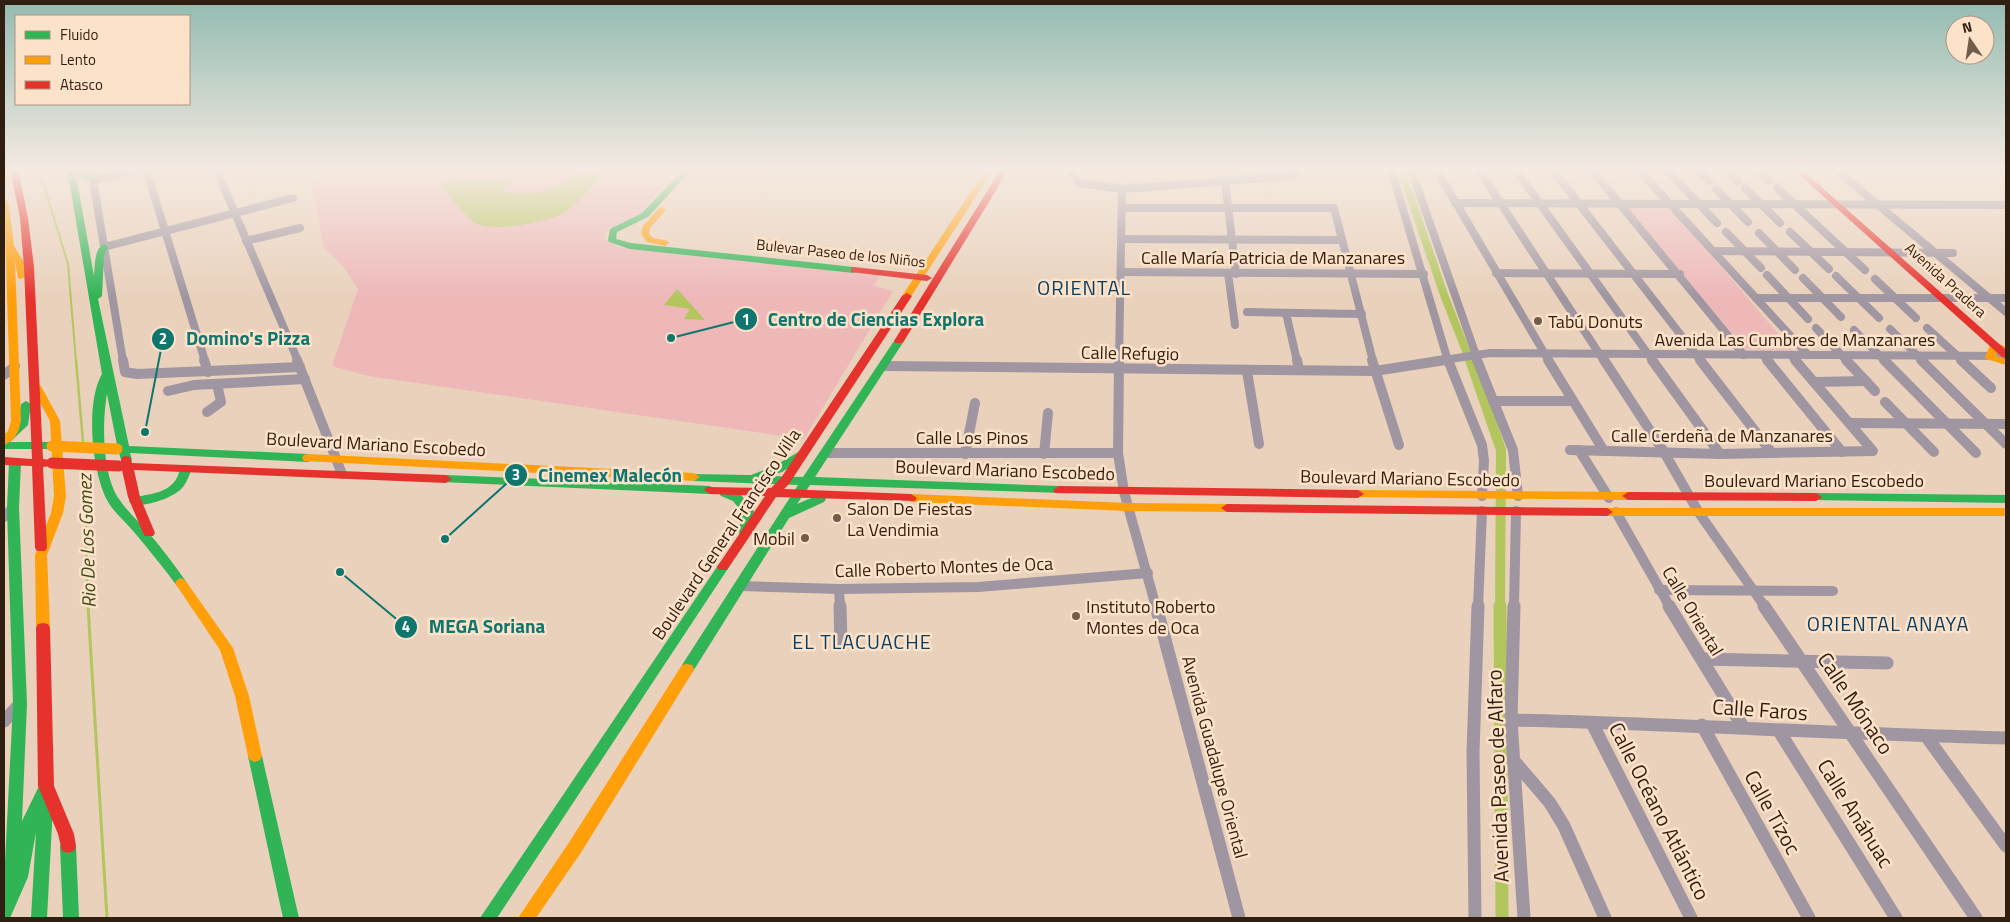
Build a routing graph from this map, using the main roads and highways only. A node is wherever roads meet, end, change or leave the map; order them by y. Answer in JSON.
{"nodes":[{"id":1,"x":24,"y":212,"type":"edge"},
{"id":2,"x":78,"y":212,"type":"edge"},
{"id":3,"x":648,"y":212,"type":"edge"},
{"id":4,"x":660,"y":212,"type":"edge"},
{"id":5,"x":962,"y":212,"type":"edge"},
{"id":6,"x":978,"y":212,"type":"edge"},
{"id":7,"x":1846,"y":212,"type":"edge"},
{"id":8,"x":5,"y":220,"type":"edge"},
{"id":9,"x":10,"y":246,"type":"junction"},
{"id":10,"x":104,"y":247,"type":"road end"},
{"id":11,"x":780,"y":259,"type":"junction"},
{"id":12,"x":922,"y":274,"type":"junction"},
{"id":13,"x":939,"y":275,"type":"junction"},
{"id":14,"x":30,"y":296,"type":"junction"},
{"id":15,"x":93,"y":309,"type":"junction"},
{"id":16,"x":8,"y":314,"type":"edge"},
{"id":17,"x":1995,"y":345,"type":"junction"},
{"id":18,"x":2006,"y":349,"type":"edge"},
{"id":19,"x":2006,"y":356,"type":"edge"},
{"id":20,"x":2006,"y":362,"type":"edge"},
{"id":21,"x":106,"y":376,"type":"junction"},
{"id":22,"x":36,"y":386,"type":"junction"},
{"id":23,"x":4,"y":442,"type":"edge"},
{"id":24,"x":121,"y":445,"type":"junction"},
{"id":25,"x":38,"y":446,"type":"junction"},
{"id":26,"x":802,"y":454,"type":"junction"},
{"id":27,"x":10,"y":462,"type":"edge"},
{"id":28,"x":37,"y":463,"type":"junction"},
{"id":29,"x":420,"y":464,"type":"junction"},
{"id":30,"x":123,"y":466,"type":"junction"},
{"id":31,"x":172,"y":468,"type":"junction"},
{"id":32,"x":186,"y":469,"type":"junction"},
{"id":33,"x":399,"y":476,"type":"junction"},
{"id":34,"x":743,"y":479,"type":"junction"},
{"id":35,"x":785,"y":481,"type":"junction"},
{"id":36,"x":809,"y":481,"type":"junction"},
{"id":37,"x":718,"y":491,"type":"junction"},
{"id":38,"x":772,"y":494,"type":"junction"},
{"id":39,"x":799,"y":496,"type":"junction"},
{"id":40,"x":832,"y":496,"type":"junction"},
{"id":41,"x":133,"y":497,"type":"junction"},
{"id":42,"x":2006,"y":499,"type":"edge"},
{"id":43,"x":2006,"y":512,"type":"edge"},
{"id":44,"x":784,"y":515,"type":"junction"},
{"id":45,"x":745,"y":533,"type":"junction"},
{"id":46,"x":42,"y":555,"type":"junction"},
{"id":47,"x":161,"y":555,"type":"junction"},
{"id":48,"x":46,"y":786,"type":"junction"},
{"id":49,"x":11,"y":898,"type":"junction"},
{"id":50,"x":4,"y":913,"type":"edge"},
{"id":51,"x":33,"y":918,"type":"edge"},
{"id":52,"x":71,"y":918,"type":"edge"},
{"id":53,"x":291,"y":918,"type":"edge"},
{"id":54,"x":488,"y":918,"type":"edge"},
{"id":55,"x":526,"y":918,"type":"edge"}],
"edges":[{"from":1,"to":14,"type":"main road"},
{"from":2,"to":15,"type":"main road"},
{"from":3,"to":11,"type":"main road","name":"Bulevar Paseo de los Niños"},
{"from":4,"to":11,"type":"main road","name":"Bulevar Paseo de los Niños"},
{"from":5,"to":12,"type":"main road","name":"Boulevard General Francisco Villa"},
{"from":6,"to":13,"type":"main road"},
{"from":7,"to":17,"type":"main road","name":"Avenida Pradera"},
{"from":8,"to":9,"type":"main road"},
{"from":9,"to":14,"type":"main road"},
{"from":9,"to":16,"type":"main road"},
{"from":10,"to":15,"type":"main road"},
{"from":11,"to":12,"type":"main road","name":"Bulevar Paseo de los Niños"},
{"from":12,"to":13,"type":"main road","name":"Bulevar Paseo de los Niños"},
{"from":12,"to":26,"type":"main road","name":"Boulevard General Francisco Villa"},
{"from":13,"to":36,"type":"main road"},
{"from":14,"to":22,"type":"main road"},
{"from":15,"to":21,"type":"main road"},
{"from":16,"to":23,"type":"main road"},
{"from":17,"to":18,"type":"main road"},
{"from":17,"to":19,"type":"main road","name":"Avenida Pradera"},
{"from":17,"to":20,"type":"main road"},
{"from":21,"to":24,"type":"main road"},
{"from":21,"to":47,"type":"main road"},
{"from":22,"to":23,"type":"main road"},
{"from":22,"to":25,"type":"main road"},
{"from":22,"to":46,"type":"main road"},
{"from":23,"to":25,"type":"main road","name":"Boulevard Mariano Escobedo"},
{"from":24,"to":25,"type":"main road","name":"Boulevard Mariano Escobedo","bridge":true},
{"from":24,"to":29,"type":"main road","name":"Boulevard Mariano Escobedo"},
{"from":24,"to":30,"type":"main road"},
{"from":25,"to":28,"type":"main road"},
{"from":26,"to":34,"type":"main road"},
{"from":26,"to":35,"type":"main road","name":"Boulevard General Francisco Villa"},
{"from":27,"to":28,"type":"main road","name":"Boulevard Mariano Escobedo"},
{"from":27,"to":49,"type":"main road"},
{"from":28,"to":30,"type":"main road","name":"Boulevard Mariano Escobedo","bridge":true},
{"from":28,"to":46,"type":"main road"},
{"from":29,"to":33,"type":"main road"},
{"from":29,"to":34,"type":"main road","name":"Boulevard Mariano Escobedo"},
{"from":30,"to":31,"type":"main road","name":"Boulevard Mariano Escobedo"},
{"from":30,"to":41,"type":"main road"},
{"from":31,"to":32,"type":"main road","name":"Boulevard Mariano Escobedo"},
{"from":31,"to":41,"type":"main road"},
{"from":32,"to":33,"type":"main road","name":"Boulevard Mariano Escobedo"},
{"from":32,"to":41,"type":"main road"},
{"from":33,"to":37,"type":"main road","name":"Boulevard Mariano Escobedo"},
{"from":34,"to":35,"type":"main road","name":"Boulevard Mariano Escobedo"},
{"from":35,"to":36,"type":"main road","name":"Boulevard Mariano Escobedo"},
{"from":35,"to":38,"type":"main road","name":"Boulevard General Francisco Villa"},
{"from":36,"to":39,"type":"main road"},
{"from":36,"to":42,"type":"main road","name":"Boulevard Mariano Escobedo"},
{"from":37,"to":38,"type":"main road","name":"Boulevard Mariano Escobedo"},
{"from":37,"to":45,"type":"main road"},
{"from":38,"to":39,"type":"main road","name":"Boulevard Mariano Escobedo"},
{"from":38,"to":45,"type":"main road","name":"Boulevard General Francisco Villa"},
{"from":39,"to":40,"type":"main road","name":"Boulevard Mariano Escobedo"},
{"from":39,"to":44,"type":"main road"},
{"from":40,"to":43,"type":"main road","name":"Boulevard Mariano Escobedo"},
{"from":40,"to":44,"type":"main road"},
{"from":41,"to":47,"type":"main road"},
{"from":44,"to":55,"type":"main road"},
{"from":45,"to":54,"type":"main road","name":"Boulevard General Francisco Villa"},
{"from":46,"to":48,"type":"main road"},
{"from":47,"to":53,"type":"main road"},
{"from":48,"to":49,"type":"main road"},
{"from":48,"to":51,"type":"main road"},
{"from":48,"to":52,"type":"main road"},
{"from":49,"to":50,"type":"main road"}]}
